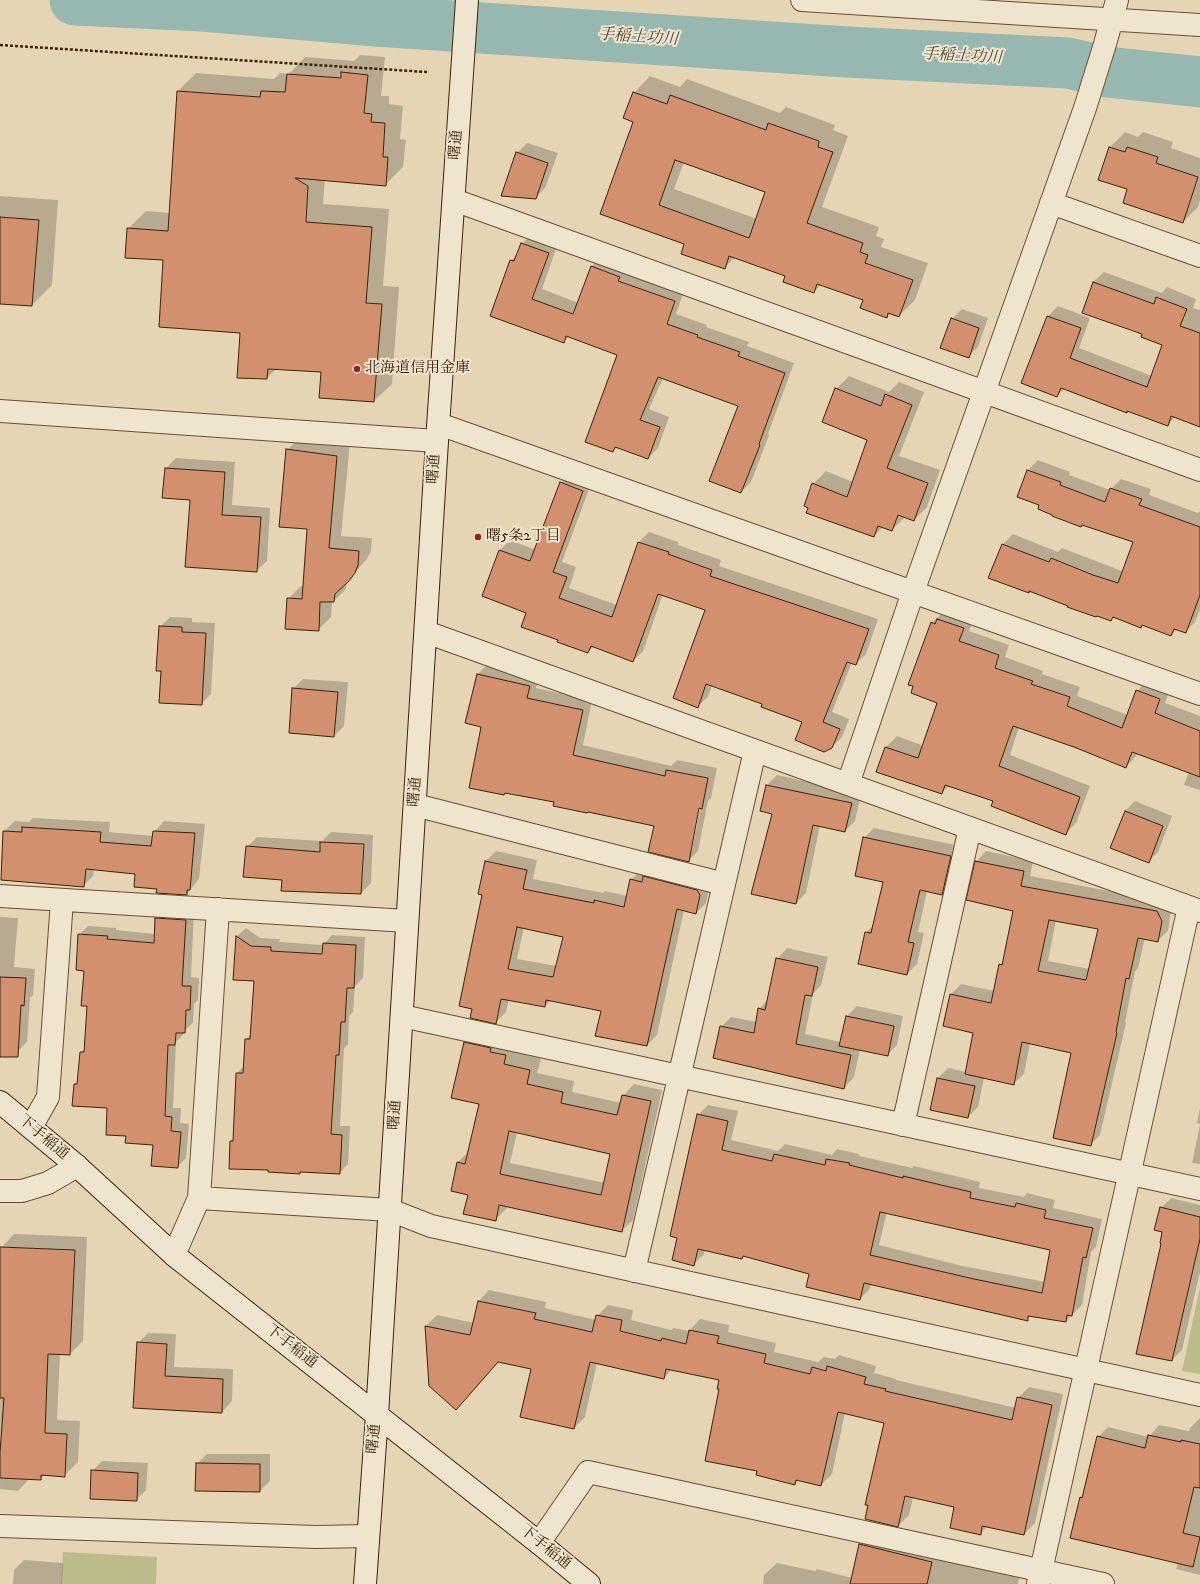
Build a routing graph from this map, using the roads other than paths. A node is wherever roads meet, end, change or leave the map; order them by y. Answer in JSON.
{"nodes":[{"id":1,"x":467,"y":0,"type":"edge"},
{"id":2,"x":802,"y":0,"type":"edge"},
{"id":3,"x":1115,"y":10,"type":"edge"},
{"id":4,"x":1200,"y":25,"type":"edge"},
{"id":5,"x":454,"y":200,"type":"junction"},
{"id":6,"x":1051,"y":203,"type":"junction"},
{"id":7,"x":1200,"y":256,"type":"edge"},
{"id":8,"x":984,"y":392,"type":"junction"},
{"id":9,"x":0,"y":411,"type":"edge"},
{"id":10,"x":438,"y":432,"type":"junction"},
{"id":11,"x":1200,"y":470,"type":"edge"},
{"id":12,"x":913,"y":592,"type":"junction"},
{"id":13,"x":426,"y":632,"type":"junction"},
{"id":14,"x":1200,"y":694,"type":"edge"},
{"id":15,"x":755,"y":751,"type":"junction"},
{"id":16,"x":848,"y":784,"type":"junction"},
{"id":17,"x":415,"y":805,"type":"junction"},
{"id":18,"x":970,"y":828,"type":"junction"},
{"id":19,"x":724,"y":884,"type":"junction"},
{"id":20,"x":0,"y":896,"type":"edge"},
{"id":21,"x":62,"y":900,"type":"junction"},
{"id":22,"x":218,"y":909,"type":"junction"},
{"id":23,"x":1195,"y":909,"type":"edge"},
{"id":24,"x":408,"y":921,"type":"junction"},
{"id":25,"x":402,"y":1016,"type":"junction"},
{"id":26,"x":680,"y":1077,"type":"junction"},
{"id":27,"x":0,"y":1102,"type":"edge"},
{"id":28,"x":904,"y":1125,"type":"junction"},
{"id":29,"x":31,"y":1127,"type":"junction"},
{"id":30,"x":77,"y":1166,"type":"junction"},
{"id":31,"x":1130,"y":1174,"type":"junction"},
{"id":32,"x":1200,"y":1189,"type":"edge"},
{"id":33,"x":0,"y":1191,"type":"edge"},
{"id":34,"x":199,"y":1198,"type":"junction"},
{"id":35,"x":390,"y":1210,"type":"junction"},
{"id":36,"x":174,"y":1255,"type":"junction"},
{"id":37,"x":634,"y":1271,"type":"junction"},
{"id":38,"x":1086,"y":1370,"type":"junction"},
{"id":39,"x":1200,"y":1395,"type":"edge"},
{"id":40,"x":377,"y":1415,"type":"junction"},
{"id":41,"x":0,"y":1526,"type":"edge"},
{"id":42,"x":368,"y":1536,"type":"junction"},
{"id":43,"x":539,"y":1543,"type":"junction"},
{"id":44,"x":1040,"y":1577,"type":"edge"},
{"id":45,"x":365,"y":1584,"type":"edge"},
{"id":46,"x":588,"y":1584,"type":"edge"},
{"id":47,"x":1103,"y":1584,"type":"edge"}],
"edges":[{"from":1,"to":5,"type":"street","name":"曙通"},
{"from":2,"to":3,"type":"street"},
{"from":3,"to":4,"type":"street"},
{"from":3,"to":6,"type":"street"},
{"from":5,"to":8,"type":"street"},
{"from":5,"to":10,"type":"street","name":"曙通"},
{"from":6,"to":7,"type":"street"},
{"from":6,"to":8,"type":"street"},
{"from":8,"to":11,"type":"street"},
{"from":8,"to":12,"type":"street"},
{"from":9,"to":10,"type":"street"},
{"from":10,"to":12,"type":"street"},
{"from":10,"to":13,"type":"street","name":"曙通"},
{"from":12,"to":14,"type":"street"},
{"from":12,"to":16,"type":"street"},
{"from":13,"to":15,"type":"street"},
{"from":13,"to":17,"type":"street","name":"曙通"},
{"from":15,"to":16,"type":"street"},
{"from":15,"to":19,"type":"street"},
{"from":16,"to":18,"type":"street"},
{"from":17,"to":19,"type":"street"},
{"from":17,"to":24,"type":"street","name":"曙通"},
{"from":18,"to":23,"type":"street"},
{"from":18,"to":28,"type":"street"},
{"from":19,"to":26,"type":"street"},
{"from":20,"to":21,"type":"street"},
{"from":21,"to":22,"type":"street"},
{"from":21,"to":29,"type":"street"},
{"from":22,"to":24,"type":"street"},
{"from":22,"to":34,"type":"street"},
{"from":23,"to":31,"type":"street"},
{"from":24,"to":25,"type":"street","name":"曙通"},
{"from":25,"to":26,"type":"street"},
{"from":25,"to":35,"type":"street","name":"曙通"},
{"from":26,"to":28,"type":"street"},
{"from":26,"to":37,"type":"street"},
{"from":27,"to":29,"type":"street","name":"下手稲通"},
{"from":28,"to":31,"type":"street"},
{"from":29,"to":30,"type":"street","name":"下手稲通"},
{"from":30,"to":33,"type":"street"},
{"from":30,"to":36,"type":"street","name":"下手稲通"},
{"from":31,"to":32,"type":"street"},
{"from":31,"to":38,"type":"street"},
{"from":34,"to":35,"type":"street"},
{"from":34,"to":36,"type":"street"},
{"from":35,"to":37,"type":"street"},
{"from":35,"to":40,"type":"street","name":"曙通"},
{"from":36,"to":40,"type":"street","name":"下手稲通"},
{"from":37,"to":38,"type":"street"},
{"from":38,"to":39,"type":"street"},
{"from":38,"to":44,"type":"street"},
{"from":40,"to":42,"type":"street","name":"曙通"},
{"from":40,"to":43,"type":"street","name":"下手稲通"},
{"from":41,"to":42,"type":"street"},
{"from":42,"to":45,"type":"street","name":"曙通"},
{"from":43,"to":44,"type":"street"},
{"from":43,"to":46,"type":"street","name":"下手稲通"},
{"from":44,"to":47,"type":"street"}]}
